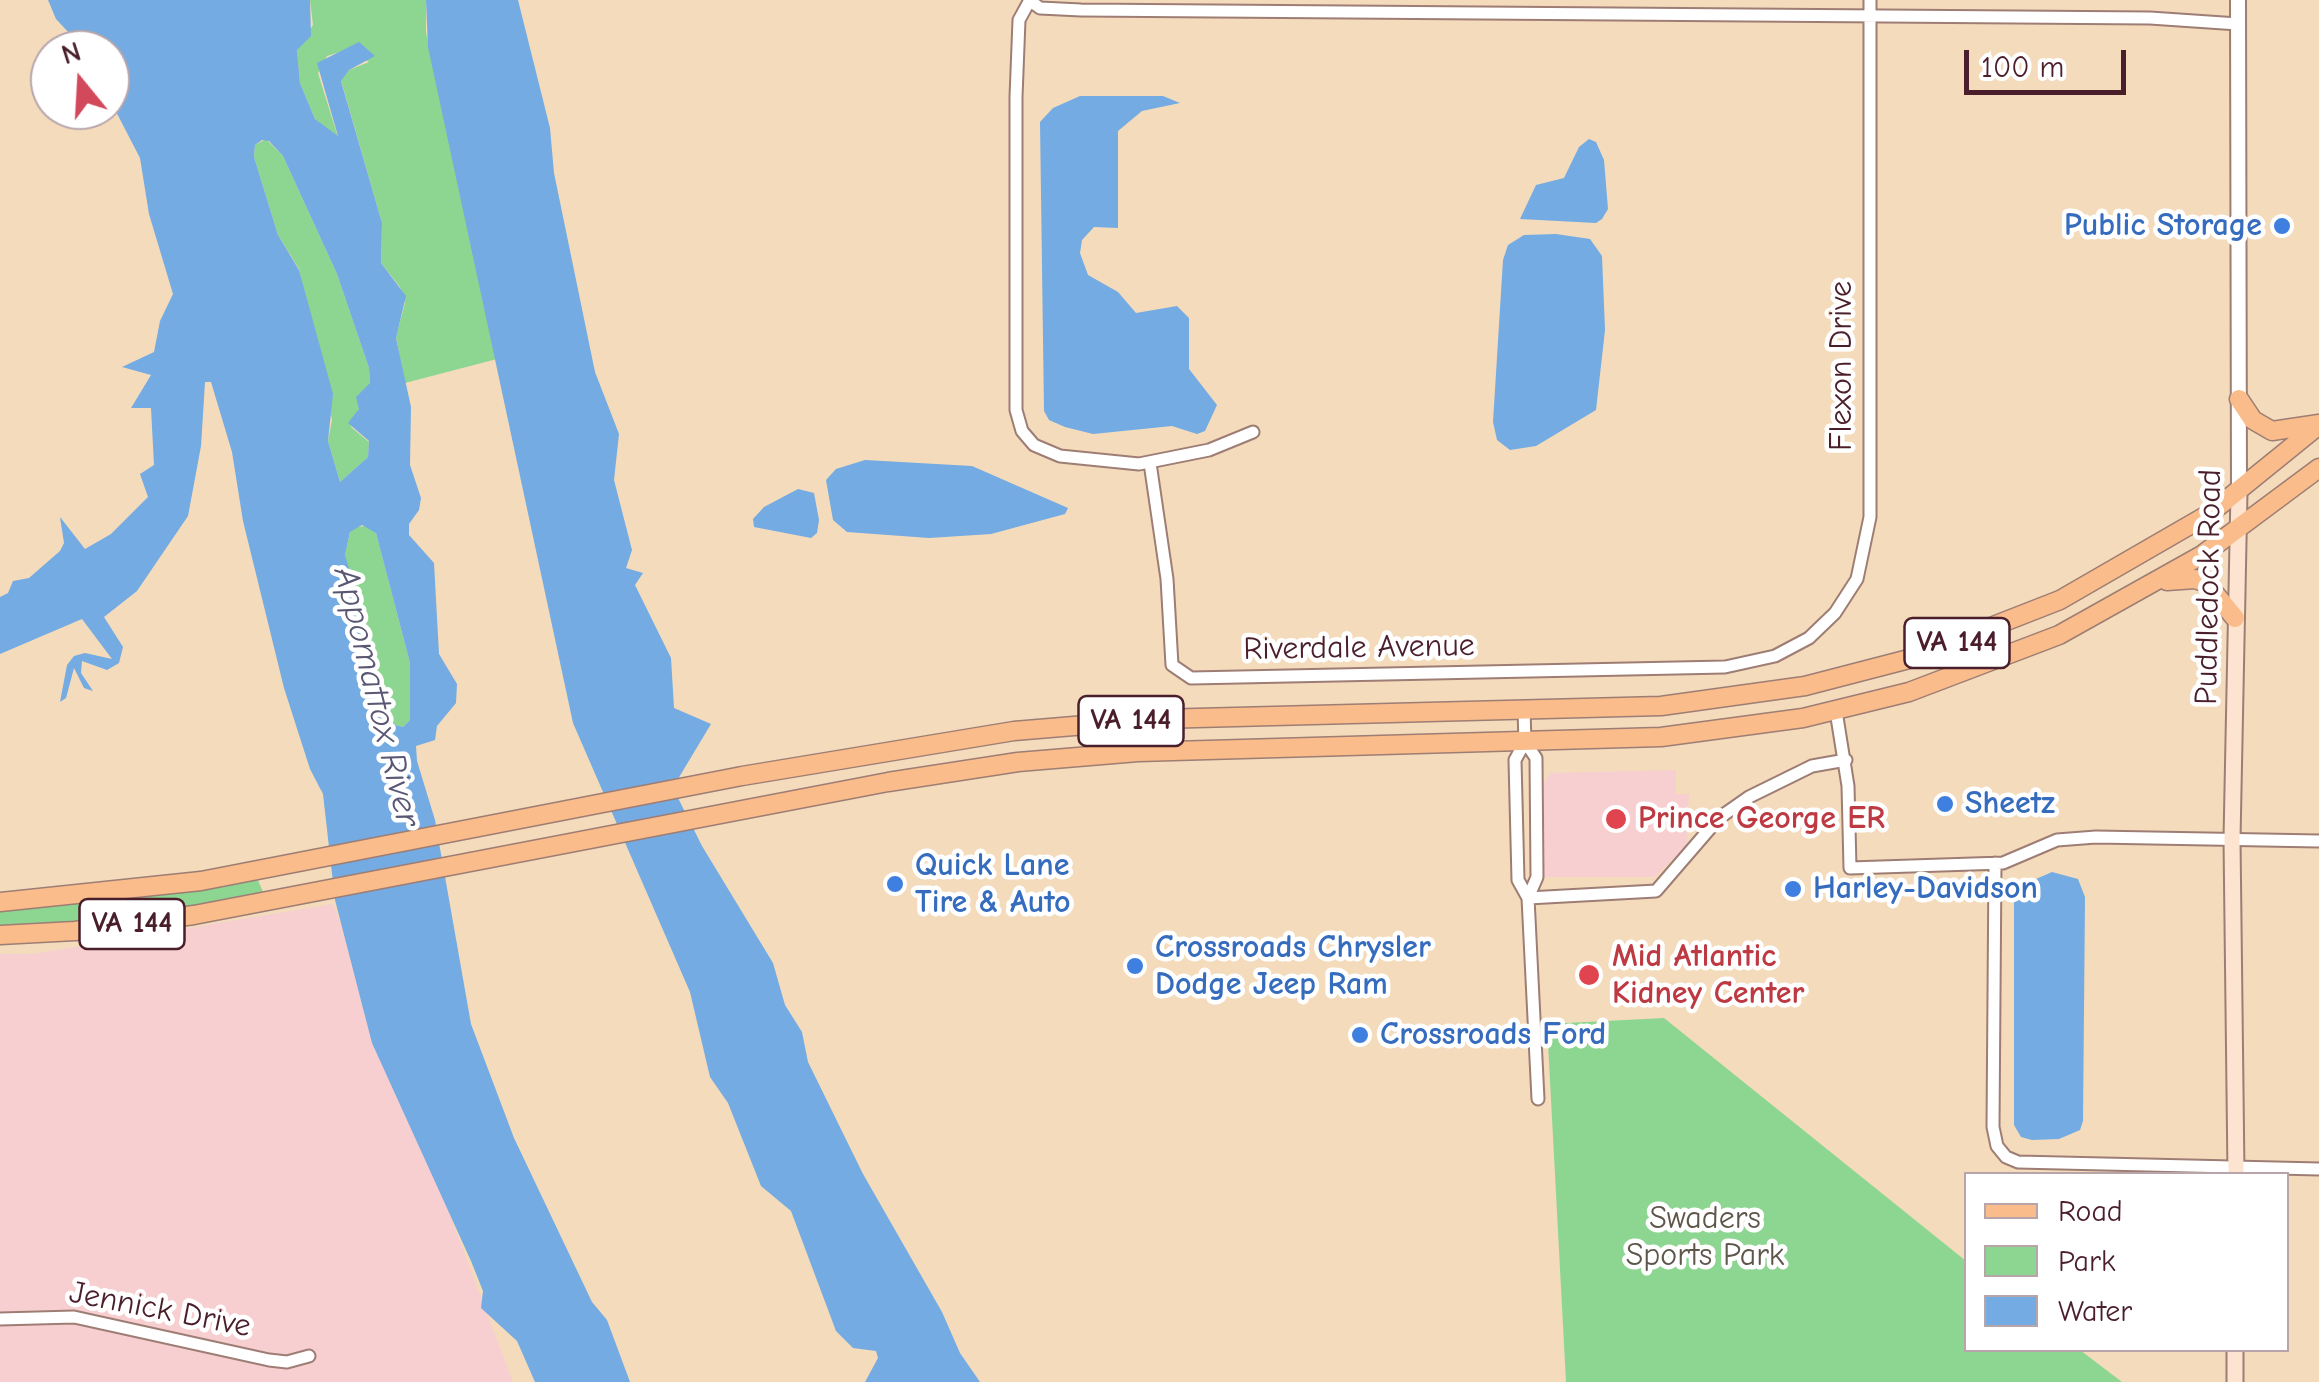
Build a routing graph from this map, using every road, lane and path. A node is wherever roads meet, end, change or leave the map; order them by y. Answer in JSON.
{"nodes":[{"id":1,"x":1030,"y":0,"type":"edge"},
{"id":2,"x":1870,"y":0,"type":"edge"},
{"id":3,"x":1986,"y":0,"type":"edge"},
{"id":4,"x":2238,"y":0,"type":"edge"},
{"id":5,"x":1435,"y":6,"type":"edge"},
{"id":6,"x":1868,"y":17,"type":"junction"},
{"id":7,"x":1986,"y":18,"type":"junction"},
{"id":8,"x":2238,"y":24,"type":"junction"},
{"id":9,"x":2239,"y":399,"type":"junction"},
{"id":10,"x":2319,"y":425,"type":"edge"},
{"id":11,"x":1253,"y":432,"type":"dead end"},
{"id":12,"x":1150,"y":463,"type":"junction"},
{"id":13,"x":2319,"y":468,"type":"edge"},
{"id":14,"x":2239,"y":492,"type":"junction"},
{"id":15,"x":2239,"y":530,"type":"junction"},
{"id":16,"x":2157,"y":583,"type":"junction"},
{"id":17,"x":2235,"y":618,"type":"junction"},
{"id":18,"x":1756,"y":662,"type":"joint"},
{"id":19,"x":1524,"y":710,"type":"junction"},
{"id":20,"x":1836,"y":711,"type":"junction"},
{"id":21,"x":1526,"y":742,"type":"junction"},
{"id":22,"x":1846,"y":760,"type":"junction"},
{"id":23,"x":2232,"y":839,"type":"junction"},
{"id":24,"x":2319,"y":841,"type":"edge"},
{"id":25,"x":1995,"y":864,"type":"junction"},
{"id":26,"x":1528,"y":898,"type":"junction"},
{"id":27,"x":0,"y":902,"type":"edge"},
{"id":28,"x":0,"y":935,"type":"edge"},
{"id":29,"x":1538,"y":1100,"type":"dead end"},
{"id":30,"x":2236,"y":1169,"type":"edge"},
{"id":31,"x":2319,"y":1169,"type":"edge"},
{"id":32,"x":0,"y":1318,"type":"edge"},
{"id":33,"x":2236,"y":1352,"type":"edge"},
{"id":34,"x":309,"y":1356,"type":"dead end"},
{"id":35,"x":2236,"y":1382,"type":"edge"}],
"edges":[{"from":1,"to":5,"type":"street"},
{"from":1,"to":12,"type":"street"},
{"from":2,"to":6,"type":"street","name":"Flexon Drive"},
{"from":3,"to":7,"type":"street"},
{"from":4,"to":8,"type":"street","name":"Puddledock Road"},
{"from":5,"to":6,"type":"street"},
{"from":6,"to":7,"type":"street"},
{"from":6,"to":18,"type":"street","name":"Flexon Drive"},
{"from":7,"to":8,"type":"street"},
{"from":8,"to":9,"type":"street","name":"Puddledock Road"},
{"from":9,"to":10,"type":"main road"},
{"from":9,"to":14,"type":"street","name":"Puddledock Road"},
{"from":10,"to":14,"type":"main road","number":"VA 144"},
{"from":11,"to":12,"type":"street"},
{"from":12,"to":18,"type":"street","name":"Riverdale Avenue"},
{"from":13,"to":15,"type":"main road","number":"VA 144"},
{"from":14,"to":15,"type":"main road","name":"Puddledock Road"},
{"from":14,"to":19,"type":"main road","number":"VA 144"},
{"from":15,"to":16,"type":"main road","number":"VA 144"},
{"from":15,"to":17,"type":"main road","name":"Puddledock Road"},
{"from":16,"to":17,"type":"main road"},
{"from":16,"to":20,"type":"main road","number":"VA 144"},
{"from":17,"to":23,"type":"main road","name":"Puddledock Road"},
{"from":19,"to":21,"type":"street"},
{"from":19,"to":27,"type":"main road","number":"VA 144"},
{"from":20,"to":21,"type":"main road","number":"VA 144"},
{"from":20,"to":22,"type":"street"},
{"from":21,"to":26,"type":"street"},
{"from":21,"to":26,"type":"street"},
{"from":21,"to":28,"type":"main road","number":"VA 144"},
{"from":22,"to":25,"type":"street"},
{"from":22,"to":26,"type":"street"},
{"from":23,"to":24,"type":"street"},
{"from":23,"to":25,"type":"street"},
{"from":23,"to":30,"type":"main road","name":"Puddledock Road"},
{"from":25,"to":30,"type":"street"},
{"from":26,"to":29,"type":"street"},
{"from":30,"to":31,"type":"street"},
{"from":32,"to":34,"type":"street","name":"Jennick Drive"},
{"from":33,"to":35,"type":"main road"}]}
